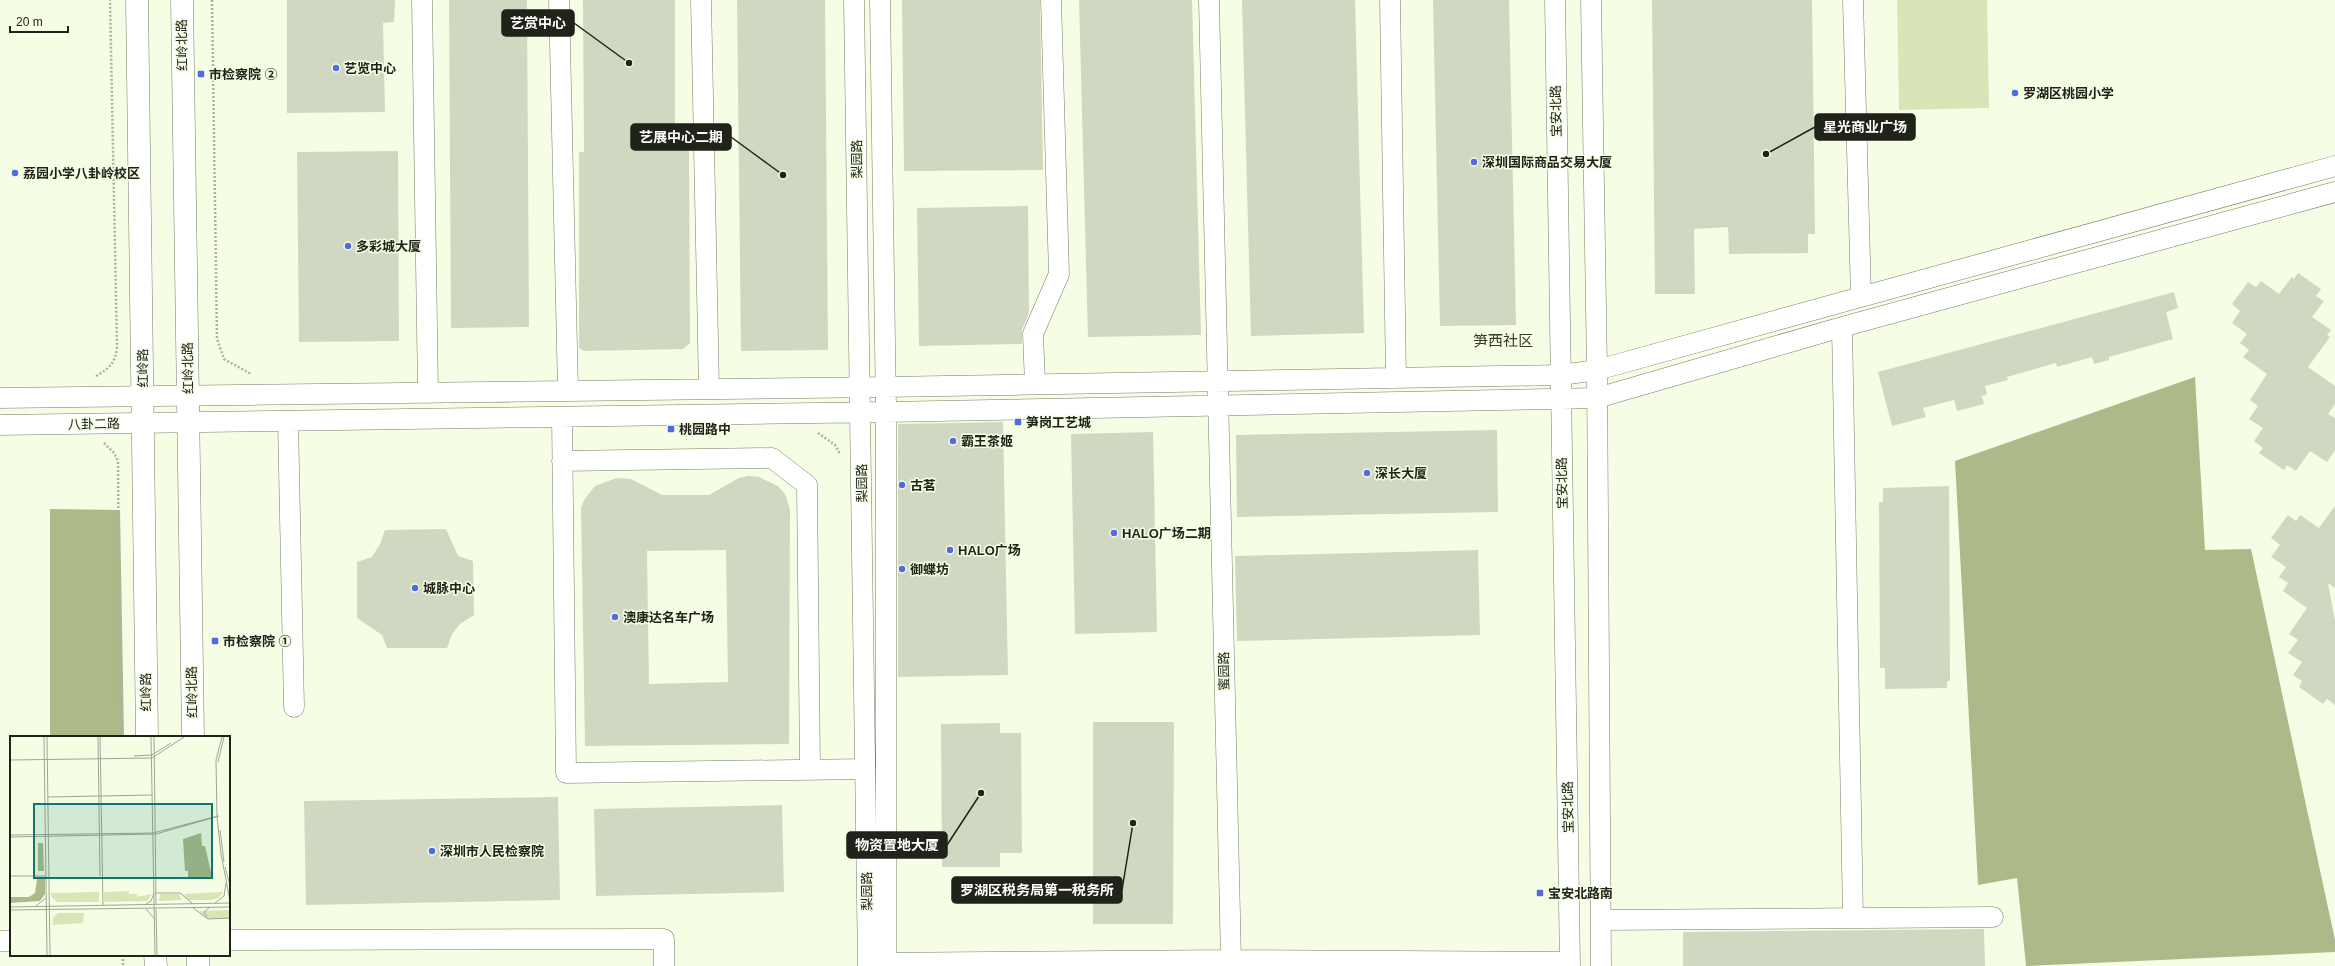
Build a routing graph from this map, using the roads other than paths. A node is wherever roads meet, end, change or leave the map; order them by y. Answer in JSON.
{"nodes":[{"id":1,"x":137,"y":0,"type":"edge"},
{"id":2,"x":182,"y":0,"type":"edge"},
{"id":3,"x":422,"y":0,"type":"edge"},
{"id":4,"x":559,"y":0,"type":"edge"},
{"id":5,"x":702,"y":0,"type":"edge"},
{"id":6,"x":854,"y":0,"type":"edge"},
{"id":7,"x":880,"y":0,"type":"edge"},
{"id":8,"x":1051,"y":0,"type":"edge"},
{"id":9,"x":1209,"y":0,"type":"edge"},
{"id":10,"x":1390,"y":0,"type":"edge"},
{"id":11,"x":1555,"y":0,"type":"edge"},
{"id":12,"x":1592,"y":0,"type":"edge"},
{"id":13,"x":1853,"y":0,"type":"edge"},
{"id":14,"x":2335,"y":166,"type":"edge"},
{"id":15,"x":2335,"y":192,"type":"edge"},
{"id":16,"x":1861,"y":297,"type":"junction"},
{"id":17,"x":1842,"y":327,"type":"junction"},
{"id":18,"x":1597,"y":370,"type":"junction"},
{"id":19,"x":1561,"y":375,"type":"junction"},
{"id":20,"x":1396,"y":378,"type":"junction"},
{"id":21,"x":1216,"y":381,"type":"junction"},
{"id":22,"x":1035,"y":384,"type":"junction"},
{"id":23,"x":861,"y":388,"type":"junction"},
{"id":24,"x":885,"y":388,"type":"junction"},
{"id":25,"x":709,"y":389,"type":"junction"},
{"id":26,"x":568,"y":391,"type":"junction"},
{"id":27,"x":428,"y":393,"type":"junction"},
{"id":28,"x":188,"y":396,"type":"junction"},
{"id":29,"x":143,"y":397,"type":"junction"},
{"id":30,"x":0,"y":398,"type":"edge"},
{"id":31,"x":1597,"y":398,"type":"junction"},
{"id":32,"x":1561,"y":400,"type":"junction"},
{"id":33,"x":1218,"y":406,"type":"junction"},
{"id":34,"x":862,"y":412,"type":"junction"},
{"id":35,"x":886,"y":412,"type":"junction"},
{"id":36,"x":562,"y":417,"type":"junction"},
{"id":37,"x":288,"y":421,"type":"junction"},
{"id":38,"x":144,"y":423,"type":"junction"},
{"id":39,"x":189,"y":423,"type":"junction"},
{"id":40,"x":0,"y":425,"type":"edge"},
{"id":41,"x":562,"y":461,"type":"junction"},
{"id":42,"x":294,"y":707,"type":"dead end"},
{"id":43,"x":147,"y":736,"type":"edge"},
{"id":44,"x":193,"y":736,"type":"edge"},
{"id":45,"x":865,"y":768,"type":"junction"},
{"id":46,"x":810,"y":770,"type":"junction"},
{"id":47,"x":1993,"y":917,"type":"dead end"},
{"id":48,"x":1853,"y":918,"type":"junction"},
{"id":49,"x":1601,"y":920,"type":"junction"},
{"id":50,"x":230,"y":940,"type":"edge"},
{"id":51,"x":155,"y":956,"type":"edge"},
{"id":52,"x":1231,"y":960,"type":"junction"},
{"id":53,"x":877,"y":964,"type":"edge"},
{"id":54,"x":1570,"y":964,"type":"edge"},
{"id":55,"x":156,"y":966,"type":"edge"},
{"id":56,"x":664,"y":966,"type":"edge"},
{"id":57,"x":1601,"y":966,"type":"edge"}],
"edges":[{"from":1,"to":29,"type":"main road","name":"红岭路"},
{"from":2,"to":28,"type":"main road","name":"红岭北路"},
{"from":3,"to":27,"type":"street"},
{"from":4,"to":26,"type":"street"},
{"from":5,"to":25,"type":"street"},
{"from":6,"to":23,"type":"street","name":"梨园路"},
{"from":7,"to":24,"type":"street","name":"梨园路"},
{"from":8,"to":22,"type":"street"},
{"from":9,"to":21,"type":"street","name":"蜜园路"},
{"from":10,"to":20,"type":"street"},
{"from":11,"to":19,"type":"street","name":"宝安北路"},
{"from":12,"to":18,"type":"street"},
{"from":13,"to":16,"type":"street"},
{"from":14,"to":16,"type":"street","name":"八卦二路"},
{"from":15,"to":17,"type":"street","name":"八卦二路"},
{"from":16,"to":18,"type":"street","name":"八卦二路"},
{"from":17,"to":31,"type":"street","name":"八卦二路"},
{"from":17,"to":48,"type":"street"},
{"from":18,"to":19,"type":"street","name":"八卦二路"},
{"from":18,"to":31,"type":"street"},
{"from":19,"to":20,"type":"street","name":"八卦二路"},
{"from":19,"to":32,"type":"street","name":"宝安北路"},
{"from":20,"to":21,"type":"street","name":"八卦二路"},
{"from":21,"to":22,"type":"street","name":"八卦二路"},
{"from":21,"to":33,"type":"street","name":"蜜园路"},
{"from":22,"to":24,"type":"street","name":"八卦二路"},
{"from":23,"to":24,"type":"street","name":"八卦二路"},
{"from":23,"to":25,"type":"street","name":"八卦二路"},
{"from":23,"to":34,"type":"street","name":"梨园路"},
{"from":24,"to":35,"type":"street","name":"梨园路"},
{"from":25,"to":26,"type":"street","name":"八卦二路"},
{"from":26,"to":27,"type":"street","name":"八卦二路"},
{"from":27,"to":28,"type":"street","name":"八卦二路"},
{"from":28,"to":29,"type":"street","name":"八卦二路"},
{"from":28,"to":39,"type":"main road","name":"红岭北路"},
{"from":29,"to":30,"type":"street","name":"八卦二路"},
{"from":29,"to":38,"type":"main road","name":"红岭路"},
{"from":31,"to":32,"type":"street","name":"八卦二路"},
{"from":31,"to":49,"type":"street"},
{"from":32,"to":33,"type":"street","name":"八卦二路"},
{"from":32,"to":54,"type":"street","name":"宝安北路"},
{"from":33,"to":35,"type":"street","name":"八卦二路"},
{"from":33,"to":52,"type":"street","name":"蜜园路"},
{"from":34,"to":35,"type":"street","name":"八卦二路"},
{"from":34,"to":36,"type":"street","name":"八卦二路"},
{"from":34,"to":45,"type":"street","name":"梨园路"},
{"from":35,"to":53,"type":"street","name":"梨园路"},
{"from":36,"to":37,"type":"street","name":"八卦二路"},
{"from":36,"to":41,"type":"street"},
{"from":37,"to":39,"type":"street","name":"八卦二路"},
{"from":37,"to":42,"type":"street"},
{"from":38,"to":39,"type":"street","name":"八卦二路"},
{"from":38,"to":40,"type":"street","name":"八卦二路"},
{"from":38,"to":43,"type":"main road","name":"红岭路"},
{"from":39,"to":44,"type":"main road","name":"红岭北路"},
{"from":41,"to":46,"type":"street"},
{"from":41,"to":46,"type":"street"},
{"from":45,"to":46,"type":"street"},
{"from":45,"to":53,"type":"street","name":"梨园路"},
{"from":47,"to":48,"type":"street"},
{"from":48,"to":49,"type":"street"},
{"from":49,"to":57,"type":"street"},
{"from":50,"to":56,"type":"street"},
{"from":51,"to":55,"type":"main road"},
{"from":52,"to":53,"type":"street"},
{"from":52,"to":54,"type":"street"}]}
